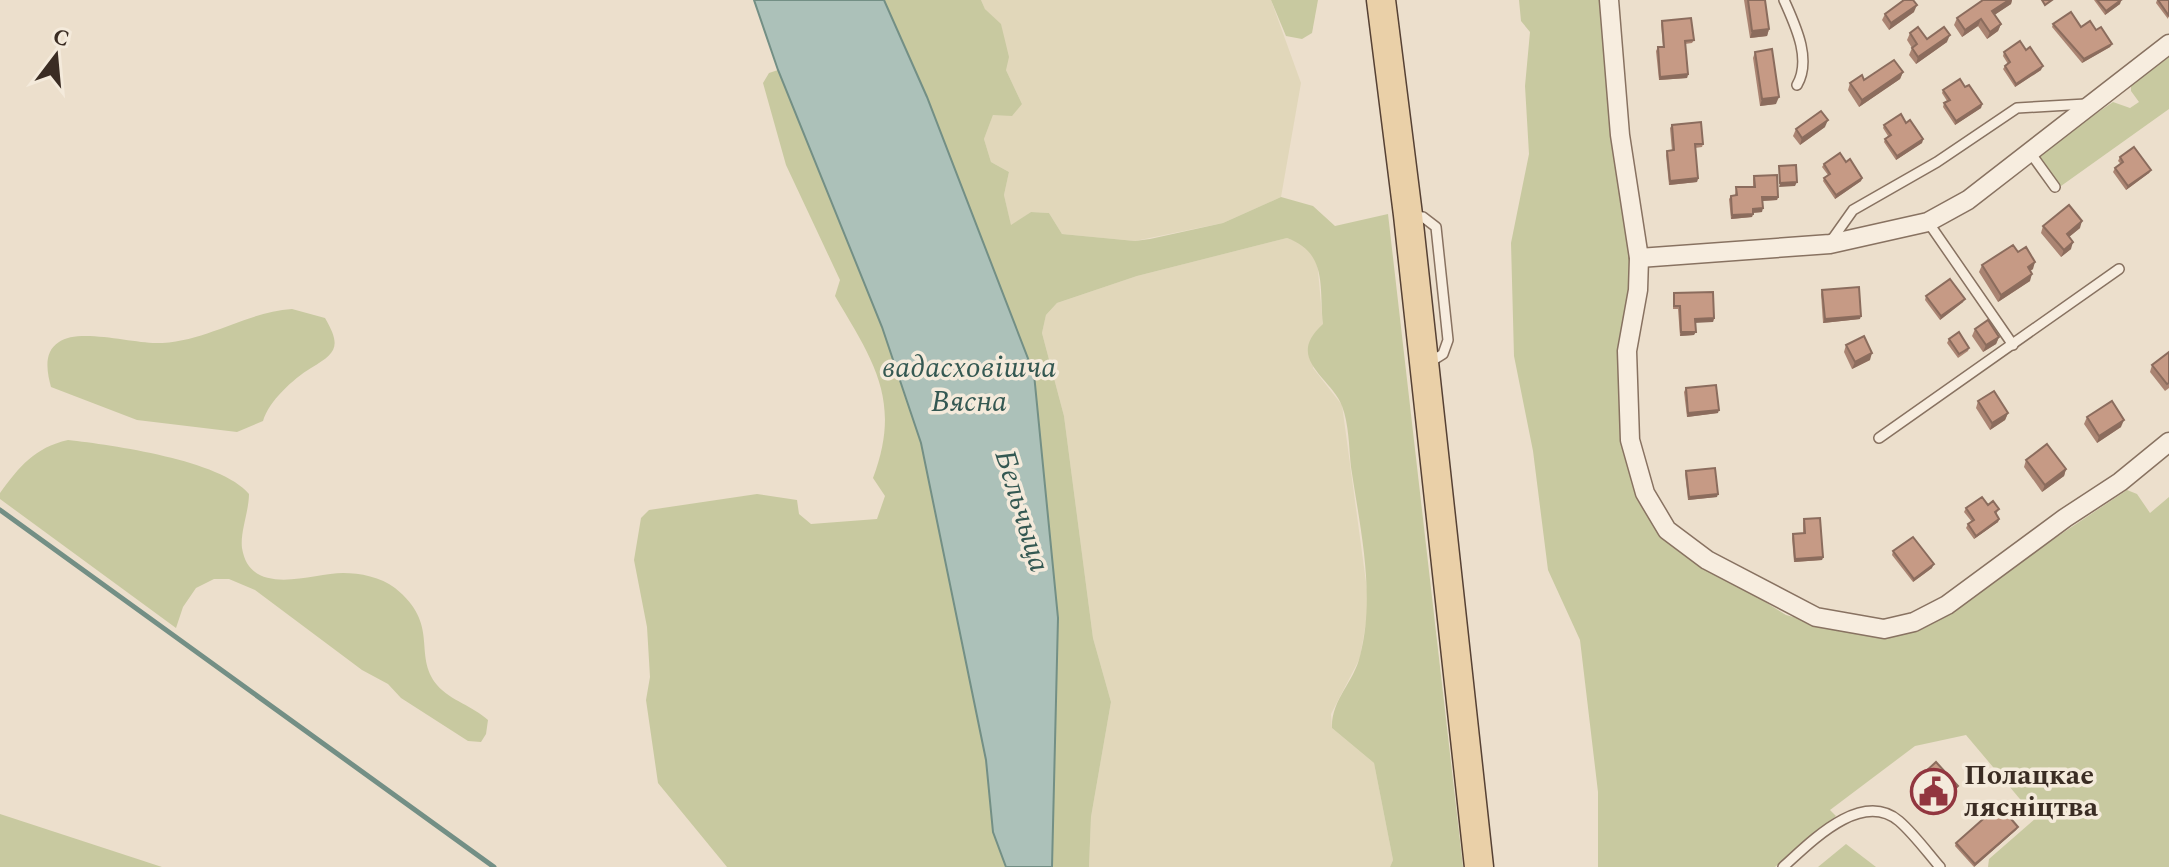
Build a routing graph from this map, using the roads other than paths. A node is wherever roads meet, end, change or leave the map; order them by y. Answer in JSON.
{"nodes":[{"id":1,"x":1381,"y":0,"type":"edge"},
{"id":2,"x":1609,"y":0,"type":"edge"},
{"id":3,"x":1784,"y":0,"type":"edge"},
{"id":4,"x":2169,"y":44,"type":"edge"},
{"id":5,"x":1797,"y":85,"type":"dead end"},
{"id":6,"x":2091,"y":104,"type":"junction"},
{"id":7,"x":2029,"y":151,"type":"junction"},
{"id":8,"x":2055,"y":187,"type":"dead end"},
{"id":9,"x":1928,"y":222,"type":"junction"},
{"id":10,"x":1830,"y":244,"type":"junction"},
{"id":11,"x":1639,"y":258,"type":"junction"},
{"id":12,"x":2119,"y":269,"type":"dead end"},
{"id":13,"x":2013,"y":345,"type":"junction"},
{"id":14,"x":1879,"y":438,"type":"dead end"},
{"id":15,"x":2169,"y":442,"type":"edge"},
{"id":16,"x":1479,"y":867,"type":"edge"},
{"id":17,"x":1783,"y":867,"type":"edge"},
{"id":18,"x":1940,"y":867,"type":"edge"}],
"edges":[{"from":1,"to":16,"type":"main road"},
{"from":2,"to":11,"type":"street"},
{"from":3,"to":5,"type":"lane"},
{"from":4,"to":6,"type":"street"},
{"from":6,"to":7,"type":"street"},
{"from":6,"to":10,"type":"lane"},
{"from":7,"to":8,"type":"lane"},
{"from":7,"to":9,"type":"street"},
{"from":9,"to":10,"type":"street"},
{"from":9,"to":13,"type":"lane"},
{"from":10,"to":11,"type":"street"},
{"from":11,"to":15,"type":"street"},
{"from":12,"to":13,"type":"lane"},
{"from":13,"to":14,"type":"lane"},
{"from":17,"to":18,"type":"lane"}]}
